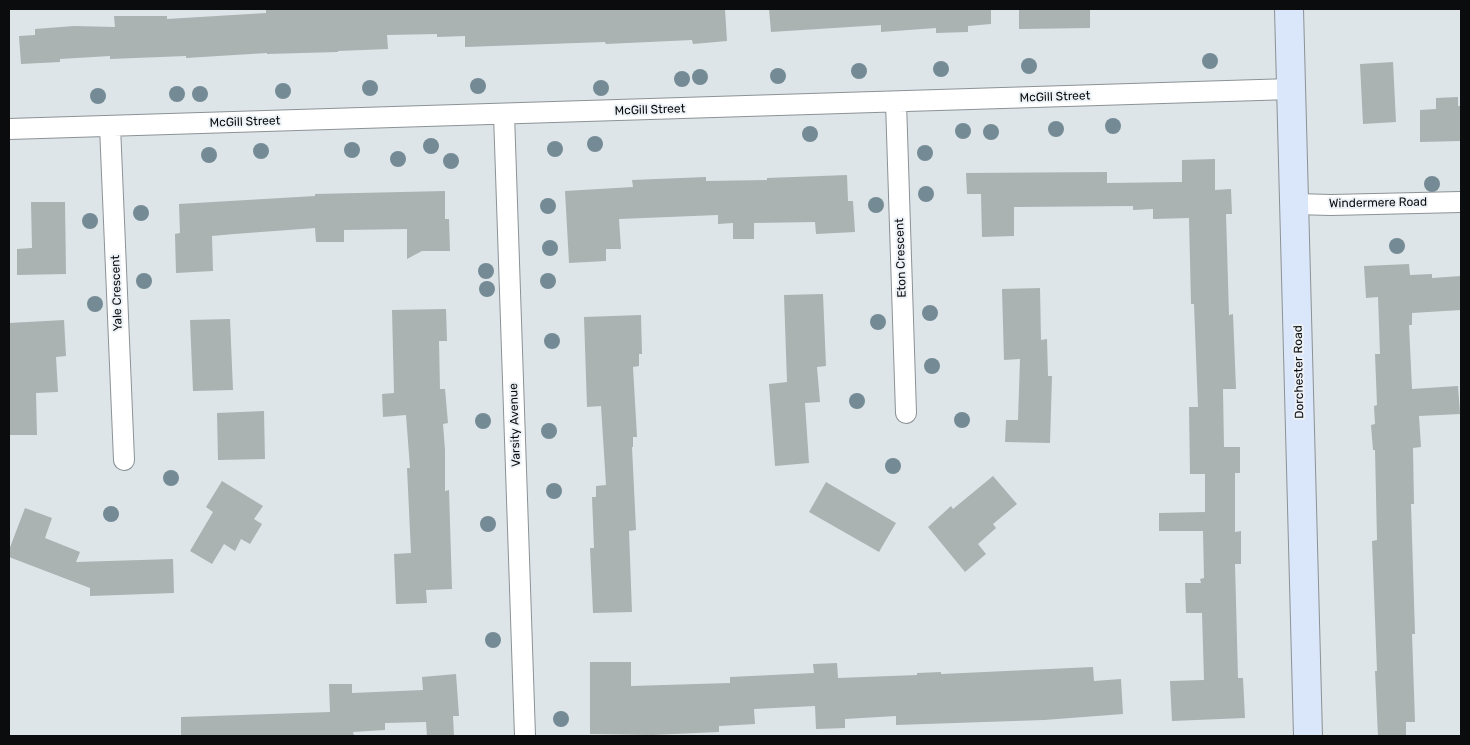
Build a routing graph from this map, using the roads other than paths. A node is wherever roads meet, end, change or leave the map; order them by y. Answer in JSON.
{"nodes":[{"id":1,"x":1289,"y":9,"type":"edge"},
{"id":2,"x":1292,"y":89,"type":"junction"},
{"id":3,"x":896,"y":102,"type":"junction"},
{"id":4,"x":504,"y":114,"type":"junction"},
{"id":5,"x":110,"y":126,"type":"junction"},
{"id":6,"x":9,"y":130,"type":"edge"},
{"id":7,"x":1461,"y":202,"type":"edge"},
{"id":8,"x":1294,"y":204,"type":"junction"},
{"id":9,"x":906,"y":413,"type":"dead end"},
{"id":10,"x":124,"y":460,"type":"dead end"},
{"id":11,"x":525,"y":736,"type":"edge"},
{"id":12,"x":1308,"y":736,"type":"edge"}],
"edges":[{"from":1,"to":2,"type":"main road","name":"Dorchester Road"},
{"from":2,"to":3,"type":"street","name":"McGill Street"},
{"from":2,"to":8,"type":"main road","name":"Dorchester Road"},
{"from":3,"to":4,"type":"street","name":"McGill Street"},
{"from":3,"to":9,"type":"street","name":"Eton Crescent"},
{"from":4,"to":5,"type":"street","name":"McGill Street"},
{"from":4,"to":11,"type":"street","name":"Varsity Avenue"},
{"from":5,"to":6,"type":"street","name":"McGill Street"},
{"from":5,"to":10,"type":"street","name":"Yale Crescent"},
{"from":7,"to":8,"type":"street","name":"Windermere Road"},
{"from":8,"to":12,"type":"main road","name":"Dorchester Road"}]}
